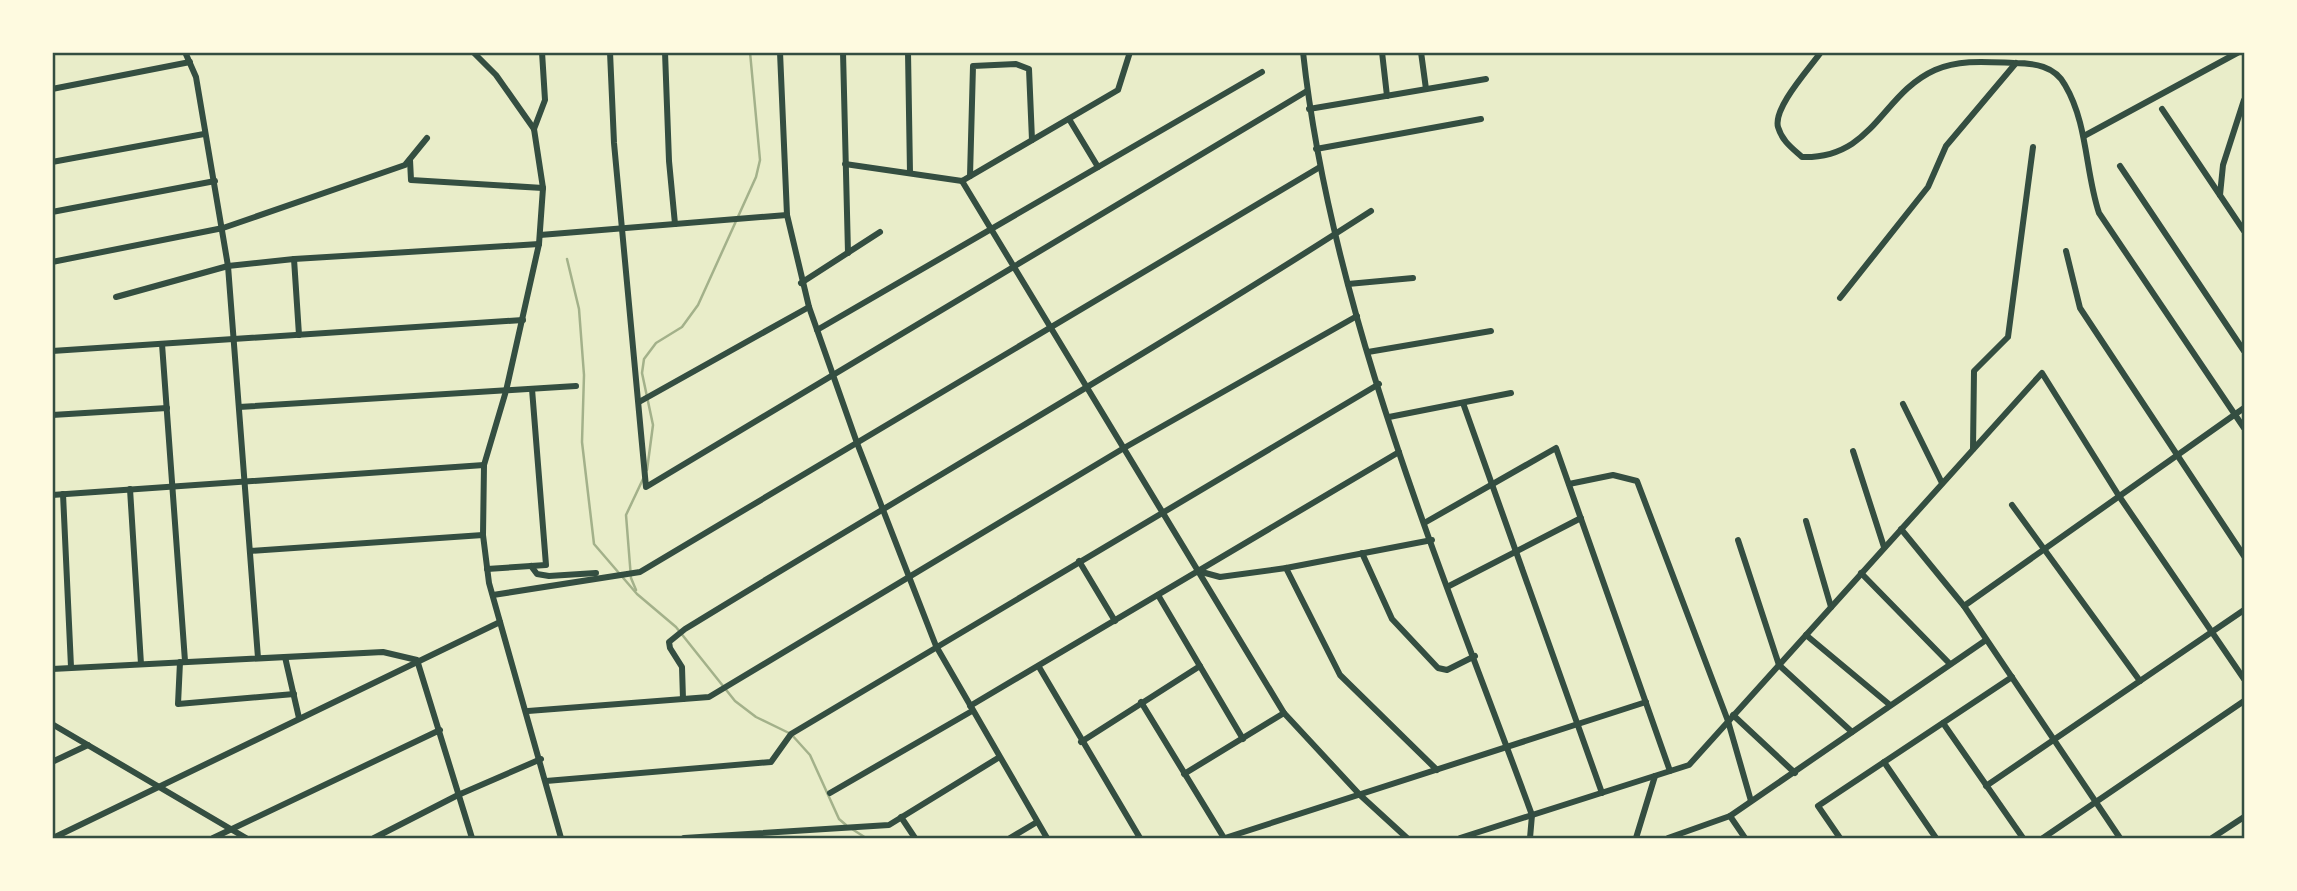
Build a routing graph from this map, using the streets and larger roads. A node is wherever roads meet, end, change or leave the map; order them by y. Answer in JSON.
{"nodes":[{"id":1,"x":185,"y":52,"type":"edge"},
{"id":2,"x":473,"y":52,"type":"edge"},
{"id":3,"x":542,"y":52,"type":"edge"},
{"id":4,"x":610,"y":52,"type":"edge"},
{"id":5,"x":665,"y":52,"type":"edge"},
{"id":6,"x":780,"y":52,"type":"edge"},
{"id":7,"x":842,"y":52,"type":"edge"},
{"id":8,"x":908,"y":52,"type":"edge"},
{"id":9,"x":1129,"y":52,"type":"edge"},
{"id":10,"x":1303,"y":52,"type":"edge"},
{"id":11,"x":1382,"y":52,"type":"edge"},
{"id":12,"x":1421,"y":52,"type":"edge"},
{"id":13,"x":1821,"y":52,"type":"edge"},
{"id":14,"x":2239,"y":52,"type":"edge"},
{"id":15,"x":190,"y":62,"type":"junction"},
{"id":16,"x":2016,"y":63,"type":"junction"},
{"id":17,"x":1262,"y":72,"type":"dead end"},
{"id":18,"x":1486,"y":79,"type":"dead end"},
{"id":19,"x":52,"y":89,"type":"edge"},
{"id":20,"x":1426,"y":89,"type":"junction"},
{"id":21,"x":1307,"y":91,"type":"junction"},
{"id":22,"x":1387,"y":96,"type":"junction"},
{"id":23,"x":2245,"y":100,"type":"edge"},
{"id":24,"x":1309,"y":109,"type":"junction"},
{"id":25,"x":2162,"y":110,"type":"dead end"},
{"id":26,"x":1069,"y":119,"type":"junction"},
{"id":27,"x":1481,"y":119,"type":"dead end"},
{"id":28,"x":534,"y":129,"type":"junction"},
{"id":29,"x":204,"y":134,"type":"junction"},
{"id":30,"x":2084,"y":136,"type":"junction"},
{"id":31,"x":427,"y":138,"type":"dead end"},
{"id":32,"x":1032,"y":140,"type":"junction"},
{"id":33,"x":2032,"y":147,"type":"dead end"},
{"id":34,"x":1317,"y":149,"type":"junction"},
{"id":35,"x":410,"y":160,"type":"junction"},
{"id":36,"x":52,"y":162,"type":"edge"},
{"id":37,"x":845,"y":164,"type":"junction"},
{"id":38,"x":2120,"y":166,"type":"dead end"},
{"id":39,"x":1098,"y":167,"type":"junction"},
{"id":40,"x":1320,"y":167,"type":"junction"},
{"id":41,"x":910,"y":173,"type":"junction"},
{"id":42,"x":970,"y":176,"type":"junction"},
{"id":43,"x":215,"y":181,"type":"junction"},
{"id":44,"x":962,"y":181,"type":"junction"},
{"id":45,"x":542,"y":188,"type":"junction"},
{"id":46,"x":2220,"y":195,"type":"junction"},
{"id":47,"x":1371,"y":211,"type":"dead end"},
{"id":48,"x":52,"y":212,"type":"edge"},
{"id":49,"x":788,"y":215,"type":"junction"},
{"id":50,"x":675,"y":224,"type":"junction"},
{"id":51,"x":223,"y":228,"type":"junction"},
{"id":52,"x":622,"y":228,"type":"junction"},
{"id":53,"x":991,"y":229,"type":"junction"},
{"id":54,"x":2245,"y":231,"type":"edge"},
{"id":55,"x":880,"y":232,"type":"dead end"},
{"id":56,"x":540,"y":235,"type":"junction"},
{"id":57,"x":1334,"y":235,"type":"junction"},
{"id":58,"x":539,"y":244,"type":"junction"},
{"id":59,"x":2066,"y":251,"type":"dead end"},
{"id":60,"x":848,"y":253,"type":"junction"},
{"id":61,"x":294,"y":259,"type":"junction"},
{"id":62,"x":52,"y":262,"type":"edge"},
{"id":63,"x":228,"y":266,"type":"junction"},
{"id":64,"x":1014,"y":267,"type":"junction"},
{"id":65,"x":1413,"y":278,"type":"dead end"},
{"id":66,"x":801,"y":283,"type":"junction"},
{"id":67,"x":1348,"y":284,"type":"junction"},
{"id":68,"x":116,"y":297,"type":"dead end"},
{"id":69,"x":1840,"y":298,"type":"dead end"},
{"id":70,"x":809,"y":307,"type":"junction"},
{"id":71,"x":1357,"y":316,"type":"junction"},
{"id":72,"x":523,"y":320,"type":"junction"},
{"id":73,"x":1052,"y":328,"type":"junction"},
{"id":74,"x":817,"y":330,"type":"junction"},
{"id":75,"x":1490,"y":331,"type":"dead end"},
{"id":76,"x":299,"y":335,"type":"junction"},
{"id":77,"x":234,"y":339,"type":"junction"},
{"id":78,"x":162,"y":344,"type":"junction"},
{"id":79,"x":52,"y":351,"type":"edge"},
{"id":80,"x":2245,"y":351,"type":"edge"},
{"id":81,"x":1368,"y":352,"type":"junction"},
{"id":82,"x":833,"y":375,"type":"junction"},
{"id":83,"x":1379,"y":384,"type":"junction"},
{"id":84,"x":576,"y":386,"type":"dead end"},
{"id":85,"x":532,"y":389,"type":"junction"},
{"id":86,"x":1088,"y":389,"type":"junction"},
{"id":87,"x":506,"y":391,"type":"junction"},
{"id":88,"x":1511,"y":393,"type":"dead end"},
{"id":89,"x":639,"y":402,"type":"junction"},
{"id":90,"x":1463,"y":403,"type":"junction"},
{"id":91,"x":1903,"y":404,"type":"dead end"},
{"id":92,"x":239,"y":407,"type":"junction"},
{"id":93,"x":167,"y":408,"type":"junction"},
{"id":94,"x":2245,"y":408,"type":"edge"},
{"id":95,"x":52,"y":415,"type":"edge"},
{"id":96,"x":2235,"y":415,"type":"junction"},
{"id":97,"x":1389,"y":417,"type":"junction"},
{"id":98,"x":2245,"y":428,"type":"edge"},
{"id":99,"x":857,"y":443,"type":"junction"},
{"id":100,"x":1124,"y":448,"type":"junction"},
{"id":101,"x":1973,"y":449,"type":"junction"},
{"id":102,"x":1399,"y":452,"type":"junction"},
{"id":103,"x":1853,"y":452,"type":"dead end"},
{"id":104,"x":2176,"y":456,"type":"junction"},
{"id":105,"x":484,"y":465,"type":"junction"},
{"id":106,"x":244,"y":482,"type":"junction"},
{"id":107,"x":1942,"y":483,"type":"junction"},
{"id":108,"x":1569,"y":484,"type":"junction"},
{"id":109,"x":1492,"y":485,"type":"junction"},
{"id":110,"x":172,"y":486,"type":"junction"},
{"id":111,"x":130,"y":489,"type":"junction"},
{"id":112,"x":63,"y":494,"type":"junction"},
{"id":113,"x":52,"y":495,"type":"edge"},
{"id":114,"x":2119,"y":496,"type":"junction"},
{"id":115,"x":2012,"y":505,"type":"dead end"},
{"id":116,"x":883,"y":508,"type":"junction"},
{"id":117,"x":1163,"y":512,"type":"junction"},
{"id":118,"x":1581,"y":518,"type":"junction"},
{"id":119,"x":1806,"y":521,"type":"dead end"},
{"id":120,"x":1426,"y":522,"type":"junction"},
{"id":121,"x":1901,"y":529,"type":"junction"},
{"id":122,"x":483,"y":535,"type":"junction"},
{"id":123,"x":1432,"y":540,"type":"junction"},
{"id":124,"x":1738,"y":540,"type":"dead end"},
{"id":125,"x":1884,"y":547,"type":"junction"},
{"id":126,"x":2046,"y":548,"type":"junction"},
{"id":127,"x":250,"y":551,"type":"junction"},
{"id":128,"x":1516,"y":551,"type":"junction"},
{"id":129,"x":1362,"y":553,"type":"junction"},
{"id":130,"x":2245,"y":556,"type":"edge"},
{"id":131,"x":1079,"y":561,"type":"junction"},
{"id":132,"x":531,"y":566,"type":"junction"},
{"id":133,"x":1286,"y":568,"type":"junction"},
{"id":134,"x":487,"y":569,"type":"junction"},
{"id":135,"x":1198,"y":570,"type":"junction"},
{"id":136,"x":596,"y":573,"type":"dead end"},
{"id":137,"x":1861,"y":573,"type":"junction"},
{"id":138,"x":908,"y":578,"type":"junction"},
{"id":139,"x":1449,"y":586,"type":"junction"},
{"id":140,"x":493,"y":595,"type":"junction"},
{"id":141,"x":1158,"y":595,"type":"junction"},
{"id":142,"x":1964,"y":606,"type":"junction"},
{"id":143,"x":1830,"y":607,"type":"junction"},
{"id":144,"x":2245,"y":610,"type":"edge"},
{"id":145,"x":1115,"y":621,"type":"junction"},
{"id":146,"x":500,"y":622,"type":"junction"},
{"id":147,"x":2213,"y":632,"type":"junction"},
{"id":148,"x":1806,"y":635,"type":"junction"},
{"id":149,"x":1986,"y":640,"type":"junction"},
{"id":150,"x":936,"y":646,"type":"junction"},
{"id":151,"x":1475,"y":656,"type":"junction"},
{"id":152,"x":285,"y":657,"type":"junction"},
{"id":153,"x":258,"y":658,"type":"junction"},
{"id":154,"x":417,"y":660,"type":"junction"},
{"id":155,"x":183,"y":662,"type":"junction"},
{"id":156,"x":1949,"y":663,"type":"junction"},
{"id":157,"x":141,"y":664,"type":"junction"},
{"id":158,"x":1779,"y":665,"type":"junction"},
{"id":159,"x":1200,"y":666,"type":"junction"},
{"id":160,"x":71,"y":667,"type":"junction"},
{"id":161,"x":1039,"y":667,"type":"junction"},
{"id":162,"x":52,"y":668,"type":"edge"},
{"id":163,"x":2012,"y":677,"type":"junction"},
{"id":164,"x":2245,"y":679,"type":"edge"},
{"id":165,"x":2140,"y":681,"type":"junction"},
{"id":166,"x":294,"y":694,"type":"junction"},
{"id":167,"x":682,"y":699,"type":"junction"},
{"id":168,"x":2245,"y":701,"type":"edge"},
{"id":169,"x":1141,"y":702,"type":"junction"},
{"id":170,"x":1646,"y":702,"type":"junction"},
{"id":171,"x":1890,"y":705,"type":"junction"},
{"id":172,"x":971,"y":708,"type":"junction"},
{"id":173,"x":527,"y":711,"type":"junction"},
{"id":174,"x":1284,"y":713,"type":"junction"},
{"id":175,"x":1734,"y":715,"type":"junction"},
{"id":176,"x":299,"y":718,"type":"junction"},
{"id":177,"x":1728,"y":721,"type":"junction"},
{"id":178,"x":1943,"y":723,"type":"junction"},
{"id":179,"x":52,"y":724,"type":"edge"},
{"id":180,"x":1578,"y":724,"type":"junction"},
{"id":181,"x":440,"y":730,"type":"junction"},
{"id":182,"x":1852,"y":732,"type":"junction"},
{"id":183,"x":1242,"y":739,"type":"junction"},
{"id":184,"x":2053,"y":740,"type":"junction"},
{"id":185,"x":1081,"y":742,"type":"junction"},
{"id":186,"x":88,"y":745,"type":"junction"},
{"id":187,"x":1507,"y":747,"type":"junction"},
{"id":188,"x":998,"y":758,"type":"junction"},
{"id":189,"x":541,"y":759,"type":"junction"},
{"id":190,"x":52,"y":762,"type":"edge"},
{"id":191,"x":1884,"y":762,"type":"junction"},
{"id":192,"x":1437,"y":770,"type":"junction"},
{"id":193,"x":1670,"y":771,"type":"junction"},
{"id":194,"x":1795,"y":773,"type":"junction"},
{"id":195,"x":1184,"y":774,"type":"junction"},
{"id":196,"x":1655,"y":776,"type":"junction"},
{"id":197,"x":546,"y":781,"type":"junction"},
{"id":198,"x":158,"y":786,"type":"junction"},
{"id":199,"x":1986,"y":786,"type":"junction"},
{"id":200,"x":830,"y":793,"type":"dead end"},
{"id":201,"x":1602,"y":793,"type":"junction"},
{"id":202,"x":1360,"y":794,"type":"junction"},
{"id":203,"x":458,"y":796,"type":"junction"},
{"id":204,"x":1751,"y":802,"type":"junction"},
{"id":205,"x":2095,"y":802,"type":"junction"},
{"id":206,"x":1532,"y":815,"type":"junction"},
{"id":207,"x":1730,"y":816,"type":"junction"},
{"id":208,"x":901,"y":817,"type":"junction"},
{"id":209,"x":2245,"y":817,"type":"edge"},
{"id":210,"x":1037,"y":822,"type":"junction"},
{"id":211,"x":231,"y":829,"type":"junction"},
{"id":212,"x":1254,"y":829,"type":"junction"},
{"id":213,"x":53,"y":838,"type":"edge"},
{"id":214,"x":213,"y":838,"type":"edge"},
{"id":215,"x":246,"y":838,"type":"edge"},
{"id":216,"x":374,"y":838,"type":"edge"},
{"id":217,"x":472,"y":838,"type":"edge"},
{"id":218,"x":561,"y":838,"type":"edge"},
{"id":219,"x":684,"y":838,"type":"edge"},
{"id":220,"x":915,"y":838,"type":"edge"},
{"id":221,"x":1010,"y":838,"type":"edge"},
{"id":222,"x":1047,"y":838,"type":"edge"},
{"id":223,"x":1140,"y":838,"type":"edge"},
{"id":224,"x":1224,"y":838,"type":"edge"},
{"id":225,"x":1257,"y":838,"type":"edge"},
{"id":226,"x":1407,"y":838,"type":"edge"},
{"id":227,"x":1460,"y":838,"type":"edge"},
{"id":228,"x":1530,"y":838,"type":"edge"},
{"id":229,"x":1636,"y":838,"type":"edge"},
{"id":230,"x":1668,"y":838,"type":"edge"},
{"id":231,"x":1745,"y":838,"type":"edge"},
{"id":232,"x":1840,"y":838,"type":"edge"},
{"id":233,"x":1936,"y":838,"type":"edge"},
{"id":234,"x":2023,"y":838,"type":"edge"},
{"id":235,"x":2043,"y":838,"type":"edge"},
{"id":236,"x":2120,"y":838,"type":"edge"},
{"id":237,"x":2212,"y":838,"type":"edge"}],
"edges":[{"from":1,"to":15,"type":"street"},
{"from":2,"to":28,"type":"street"},
{"from":3,"to":28,"type":"street"},
{"from":4,"to":52,"type":"street"},
{"from":5,"to":50,"type":"street"},
{"from":6,"to":49,"type":"street"},
{"from":7,"to":37,"type":"street"},
{"from":8,"to":41,"type":"street"},
{"from":9,"to":26,"type":"street"},
{"from":10,"to":21,"type":"street"},
{"from":11,"to":22,"type":"street"},
{"from":12,"to":20,"type":"street"},
{"from":13,"to":16,"type":"street"},
{"from":14,"to":30,"type":"street"},
{"from":15,"to":19,"type":"street"},
{"from":15,"to":29,"type":"street"},
{"from":16,"to":30,"type":"street"},
{"from":16,"to":69,"type":"street"},
{"from":17,"to":39,"type":"street"},
{"from":18,"to":20,"type":"street"},
{"from":20,"to":22,"type":"street"},
{"from":21,"to":24,"type":"street"},
{"from":21,"to":64,"type":"street"},
{"from":22,"to":24,"type":"street"},
{"from":23,"to":46,"type":"street"},
{"from":24,"to":34,"type":"street"},
{"from":25,"to":46,"type":"street"},
{"from":26,"to":32,"type":"street"},
{"from":26,"to":39,"type":"street"},
{"from":27,"to":34,"type":"street"},
{"from":28,"to":45,"type":"street"},
{"from":29,"to":36,"type":"street"},
{"from":29,"to":43,"type":"street"},
{"from":30,"to":96,"type":"street"},
{"from":31,"to":35,"type":"street"},
{"from":32,"to":42,"type":"street"},
{"from":32,"to":42,"type":"street"},
{"from":33,"to":101,"type":"street"},
{"from":34,"to":40,"type":"street"},
{"from":35,"to":45,"type":"street"},
{"from":35,"to":51,"type":"street"},
{"from":37,"to":41,"type":"street"},
{"from":37,"to":60,"type":"street"},
{"from":38,"to":80,"type":"street"},
{"from":39,"to":53,"type":"street"},
{"from":40,"to":57,"type":"street"},
{"from":40,"to":73,"type":"street"},
{"from":41,"to":44,"type":"street"},
{"from":42,"to":44,"type":"street"},
{"from":43,"to":48,"type":"street"},
{"from":43,"to":51,"type":"street"},
{"from":44,"to":53,"type":"street"},
{"from":45,"to":56,"type":"street"},
{"from":46,"to":54,"type":"street"},
{"from":47,"to":57,"type":"street"},
{"from":49,"to":50,"type":"street"},
{"from":49,"to":66,"type":"street"},
{"from":50,"to":52,"type":"street"},
{"from":51,"to":62,"type":"street"},
{"from":51,"to":63,"type":"street"},
{"from":52,"to":56,"type":"street"},
{"from":52,"to":89,"type":"street"},
{"from":53,"to":64,"type":"street"},
{"from":53,"to":74,"type":"street"},
{"from":55,"to":60,"type":"street"},
{"from":56,"to":58,"type":"street"},
{"from":57,"to":67,"type":"street"},
{"from":57,"to":86,"type":"street"},
{"from":58,"to":61,"type":"street"},
{"from":58,"to":72,"type":"street"},
{"from":59,"to":104,"type":"street"},
{"from":60,"to":66,"type":"street"},
{"from":61,"to":63,"type":"street"},
{"from":61,"to":76,"type":"street"},
{"from":63,"to":68,"type":"street"},
{"from":63,"to":77,"type":"street"},
{"from":64,"to":73,"type":"street"},
{"from":64,"to":82,"type":"street"},
{"from":65,"to":67,"type":"street"},
{"from":66,"to":70,"type":"street"},
{"from":67,"to":71,"type":"street"},
{"from":70,"to":74,"type":"street"},
{"from":70,"to":89,"type":"street"},
{"from":71,"to":81,"type":"street"},
{"from":71,"to":100,"type":"street"},
{"from":72,"to":76,"type":"street"},
{"from":72,"to":87,"type":"street"},
{"from":73,"to":86,"type":"street"},
{"from":73,"to":99,"type":"street"},
{"from":74,"to":82,"type":"street"},
{"from":75,"to":81,"type":"street"},
{"from":76,"to":77,"type":"street"},
{"from":77,"to":78,"type":"street"},
{"from":77,"to":92,"type":"street"},
{"from":78,"to":79,"type":"street"},
{"from":78,"to":93,"type":"street"},
{"from":81,"to":83,"type":"street"},
{"from":82,"to":89,"type":"street"},
{"from":82,"to":99,"type":"street"},
{"from":83,"to":97,"type":"street"},
{"from":83,"to":117,"type":"street"},
{"from":84,"to":85,"type":"street"},
{"from":85,"to":87,"type":"street"},
{"from":85,"to":132,"type":"street"},
{"from":86,"to":100,"type":"street"},
{"from":86,"to":116,"type":"street"},
{"from":87,"to":92,"type":"street"},
{"from":87,"to":105,"type":"street"},
{"from":88,"to":90,"type":"street"},
{"from":90,"to":97,"type":"street"},
{"from":90,"to":109,"type":"street"},
{"from":91,"to":107,"type":"street"},
{"from":92,"to":106,"type":"street"},
{"from":93,"to":95,"type":"street"},
{"from":93,"to":110,"type":"street"},
{"from":94,"to":96,"type":"street"},
{"from":96,"to":98,"type":"street"},
{"from":96,"to":104,"type":"street"},
{"from":97,"to":102,"type":"street"},
{"from":99,"to":116,"type":"street"},
{"from":99,"to":140,"type":"street"},
{"from":100,"to":117,"type":"street"},
{"from":100,"to":138,"type":"street"},
{"from":101,"to":107,"type":"street"},
{"from":101,"to":114,"type":"street"},
{"from":102,"to":120,"type":"street"},
{"from":102,"to":135,"type":"street"},
{"from":103,"to":125,"type":"street"},
{"from":104,"to":114,"type":"street"},
{"from":104,"to":130,"type":"street"},
{"from":105,"to":106,"type":"street"},
{"from":105,"to":122,"type":"street"},
{"from":106,"to":110,"type":"street"},
{"from":106,"to":127,"type":"street"},
{"from":107,"to":121,"type":"street"},
{"from":108,"to":109,"type":"street"},
{"from":108,"to":118,"type":"street"},
{"from":108,"to":177,"type":"street"},
{"from":109,"to":120,"type":"street"},
{"from":109,"to":128,"type":"street"},
{"from":110,"to":111,"type":"street"},
{"from":110,"to":155,"type":"street"},
{"from":111,"to":112,"type":"street"},
{"from":111,"to":157,"type":"street"},
{"from":112,"to":113,"type":"street"},
{"from":112,"to":160,"type":"street"},
{"from":114,"to":126,"type":"street"},
{"from":114,"to":147,"type":"street"},
{"from":115,"to":126,"type":"street"},
{"from":116,"to":138,"type":"street"},
{"from":116,"to":167,"type":"street"},
{"from":117,"to":131,"type":"street"},
{"from":117,"to":135,"type":"street"},
{"from":118,"to":128,"type":"street"},
{"from":118,"to":170,"type":"street"},
{"from":119,"to":143,"type":"street"},
{"from":120,"to":123,"type":"street"},
{"from":121,"to":125,"type":"street"},
{"from":121,"to":142,"type":"street"},
{"from":122,"to":127,"type":"street"},
{"from":122,"to":134,"type":"street"},
{"from":123,"to":129,"type":"street"},
{"from":123,"to":139,"type":"street"},
{"from":124,"to":158,"type":"street"},
{"from":125,"to":137,"type":"street"},
{"from":126,"to":142,"type":"street"},
{"from":126,"to":165,"type":"street"},
{"from":127,"to":153,"type":"street"},
{"from":128,"to":139,"type":"street"},
{"from":128,"to":180,"type":"street"},
{"from":129,"to":133,"type":"street"},
{"from":129,"to":151,"type":"street"},
{"from":131,"to":145,"type":"street"},
{"from":131,"to":150,"type":"street"},
{"from":132,"to":134,"type":"street"},
{"from":132,"to":136,"type":"street"},
{"from":133,"to":135,"type":"street"},
{"from":133,"to":192,"type":"street"},
{"from":134,"to":140,"type":"street"},
{"from":135,"to":141,"type":"street"},
{"from":135,"to":174,"type":"street"},
{"from":137,"to":143,"type":"street"},
{"from":137,"to":156,"type":"street"},
{"from":138,"to":150,"type":"street"},
{"from":138,"to":167,"type":"street"},
{"from":139,"to":151,"type":"street"},
{"from":140,"to":146,"type":"street"},
{"from":141,"to":145,"type":"street"},
{"from":141,"to":159,"type":"street"},
{"from":142,"to":149,"type":"street"},
{"from":143,"to":148,"type":"street"},
{"from":144,"to":147,"type":"street"},
{"from":145,"to":161,"type":"street"},
{"from":146,"to":154,"type":"street"},
{"from":146,"to":173,"type":"street"},
{"from":147,"to":164,"type":"street"},
{"from":147,"to":165,"type":"street"},
{"from":148,"to":158,"type":"street"},
{"from":148,"to":171,"type":"street"},
{"from":149,"to":156,"type":"street"},
{"from":149,"to":163,"type":"street"},
{"from":150,"to":172,"type":"street"},
{"from":150,"to":197,"type":"street"},
{"from":151,"to":187,"type":"street"},
{"from":152,"to":153,"type":"street"},
{"from":152,"to":154,"type":"street"},
{"from":152,"to":166,"type":"street"},
{"from":153,"to":155,"type":"street"},
{"from":154,"to":176,"type":"street"},
{"from":154,"to":181,"type":"street"},
{"from":155,"to":157,"type":"street"},
{"from":155,"to":166,"type":"street"},
{"from":156,"to":171,"type":"street"},
{"from":157,"to":160,"type":"street"},
{"from":158,"to":175,"type":"street"},
{"from":158,"to":182,"type":"street"},
{"from":159,"to":169,"type":"street"},
{"from":159,"to":183,"type":"street"},
{"from":160,"to":162,"type":"street"},
{"from":161,"to":172,"type":"street"},
{"from":161,"to":185,"type":"street"},
{"from":163,"to":178,"type":"street"},
{"from":163,"to":184,"type":"street"},
{"from":165,"to":184,"type":"street"},
{"from":166,"to":176,"type":"street"},
{"from":167,"to":173,"type":"street"},
{"from":168,"to":205,"type":"street"},
{"from":169,"to":185,"type":"street"},
{"from":169,"to":195,"type":"street"},
{"from":170,"to":180,"type":"street"},
{"from":170,"to":193,"type":"street"},
{"from":171,"to":182,"type":"street"},
{"from":172,"to":188,"type":"street"},
{"from":172,"to":200,"type":"street"},
{"from":173,"to":189,"type":"street"},
{"from":174,"to":183,"type":"street"},
{"from":174,"to":202,"type":"street"},
{"from":175,"to":177,"type":"street"},
{"from":175,"to":194,"type":"street"},
{"from":176,"to":198,"type":"street"},
{"from":177,"to":193,"type":"street"},
{"from":177,"to":204,"type":"street"},
{"from":178,"to":191,"type":"street"},
{"from":178,"to":199,"type":"street"},
{"from":179,"to":186,"type":"street"},
{"from":180,"to":187,"type":"street"},
{"from":180,"to":201,"type":"street"},
{"from":181,"to":203,"type":"street"},
{"from":181,"to":211,"type":"street"},
{"from":182,"to":194,"type":"street"},
{"from":183,"to":195,"type":"street"},
{"from":184,"to":199,"type":"street"},
{"from":184,"to":205,"type":"street"},
{"from":185,"to":223,"type":"street"},
{"from":186,"to":190,"type":"street"},
{"from":186,"to":198,"type":"street"},
{"from":187,"to":192,"type":"street"},
{"from":187,"to":206,"type":"street"},
{"from":188,"to":208,"type":"street"},
{"from":188,"to":210,"type":"street"},
{"from":189,"to":197,"type":"street"},
{"from":189,"to":203,"type":"street"},
{"from":191,"to":232,"type":"street"},
{"from":191,"to":233,"type":"street"},
{"from":192,"to":202,"type":"street"},
{"from":193,"to":196,"type":"street"},
{"from":194,"to":204,"type":"street"},
{"from":195,"to":224,"type":"street"},
{"from":196,"to":201,"type":"street"},
{"from":196,"to":229,"type":"street"},
{"from":197,"to":218,"type":"street"},
{"from":198,"to":211,"type":"street"},
{"from":198,"to":213,"type":"street"},
{"from":199,"to":234,"type":"street"},
{"from":201,"to":206,"type":"street"},
{"from":202,"to":212,"type":"street"},
{"from":202,"to":226,"type":"street"},
{"from":203,"to":216,"type":"street"},
{"from":203,"to":217,"type":"street"},
{"from":204,"to":207,"type":"street"},
{"from":205,"to":235,"type":"street"},
{"from":205,"to":236,"type":"street"},
{"from":206,"to":227,"type":"street"},
{"from":206,"to":228,"type":"street"},
{"from":207,"to":230,"type":"street"},
{"from":207,"to":231,"type":"street"},
{"from":208,"to":219,"type":"street"},
{"from":208,"to":220,"type":"street"},
{"from":209,"to":237,"type":"street"},
{"from":210,"to":221,"type":"street"},
{"from":210,"to":222,"type":"street"},
{"from":211,"to":214,"type":"street"},
{"from":211,"to":215,"type":"street"},
{"from":212,"to":224,"type":"street"},
{"from":212,"to":225,"type":"street"}]}
